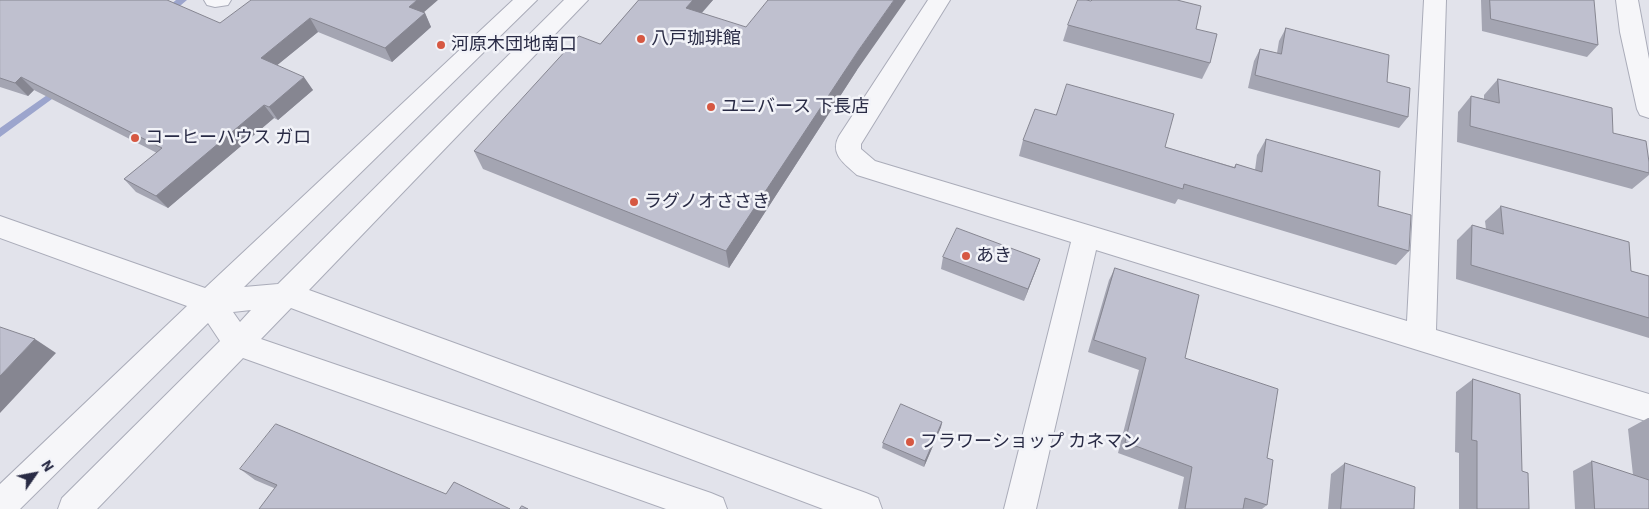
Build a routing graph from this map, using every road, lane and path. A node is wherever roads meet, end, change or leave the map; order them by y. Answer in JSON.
{"nodes":[{"id":1,"x":215,"y":0,"type":"edge"},
{"id":2,"x":220,"y":0,"type":"edge"},
{"id":3,"x":526,"y":0,"type":"edge"},
{"id":4,"x":577,"y":0,"type":"edge"},
{"id":5,"x":939,"y":0,"type":"edge"},
{"id":6,"x":1435,"y":0,"type":"edge"},
{"id":7,"x":1627,"y":0,"type":"edge"},
{"id":8,"x":1649,"y":109,"type":"edge"},
{"id":9,"x":0,"y":227,"type":"edge"},
{"id":10,"x":1086,"y":235,"type":"junction"},
{"id":11,"x":288,"y":295,"type":"junction"},
{"id":12,"x":210,"y":302,"type":"junction"},
{"id":13,"x":1420,"y":338,"type":"junction"},
{"id":14,"x":238,"y":344,"type":"junction"},
{"id":15,"x":1649,"y":408,"type":"edge"},
{"id":16,"x":0,"y":506,"type":"edge"},
{"id":17,"x":74,"y":509,"type":"edge"},
{"id":18,"x":711,"y":509,"type":"edge"},
{"id":19,"x":866,"y":509,"type":"edge"},
{"id":20,"x":1020,"y":509,"type":"edge"}],
"edges":[{"from":1,"to":2,"type":"street"},
{"from":3,"to":12,"type":"street"},
{"from":4,"to":11,"type":"street"},
{"from":5,"to":10,"type":"street"},
{"from":6,"to":13,"type":"street"},
{"from":7,"to":8,"type":"street"},
{"from":9,"to":12,"type":"street"},
{"from":10,"to":13,"type":"street"},
{"from":10,"to":20,"type":"street"},
{"from":11,"to":12,"type":"street"},
{"from":11,"to":14,"type":"street"},
{"from":11,"to":19,"type":"street"},
{"from":12,"to":14,"type":"street"},
{"from":12,"to":16,"type":"street"},
{"from":13,"to":15,"type":"street"},
{"from":14,"to":17,"type":"street"},
{"from":14,"to":18,"type":"street"}]}
